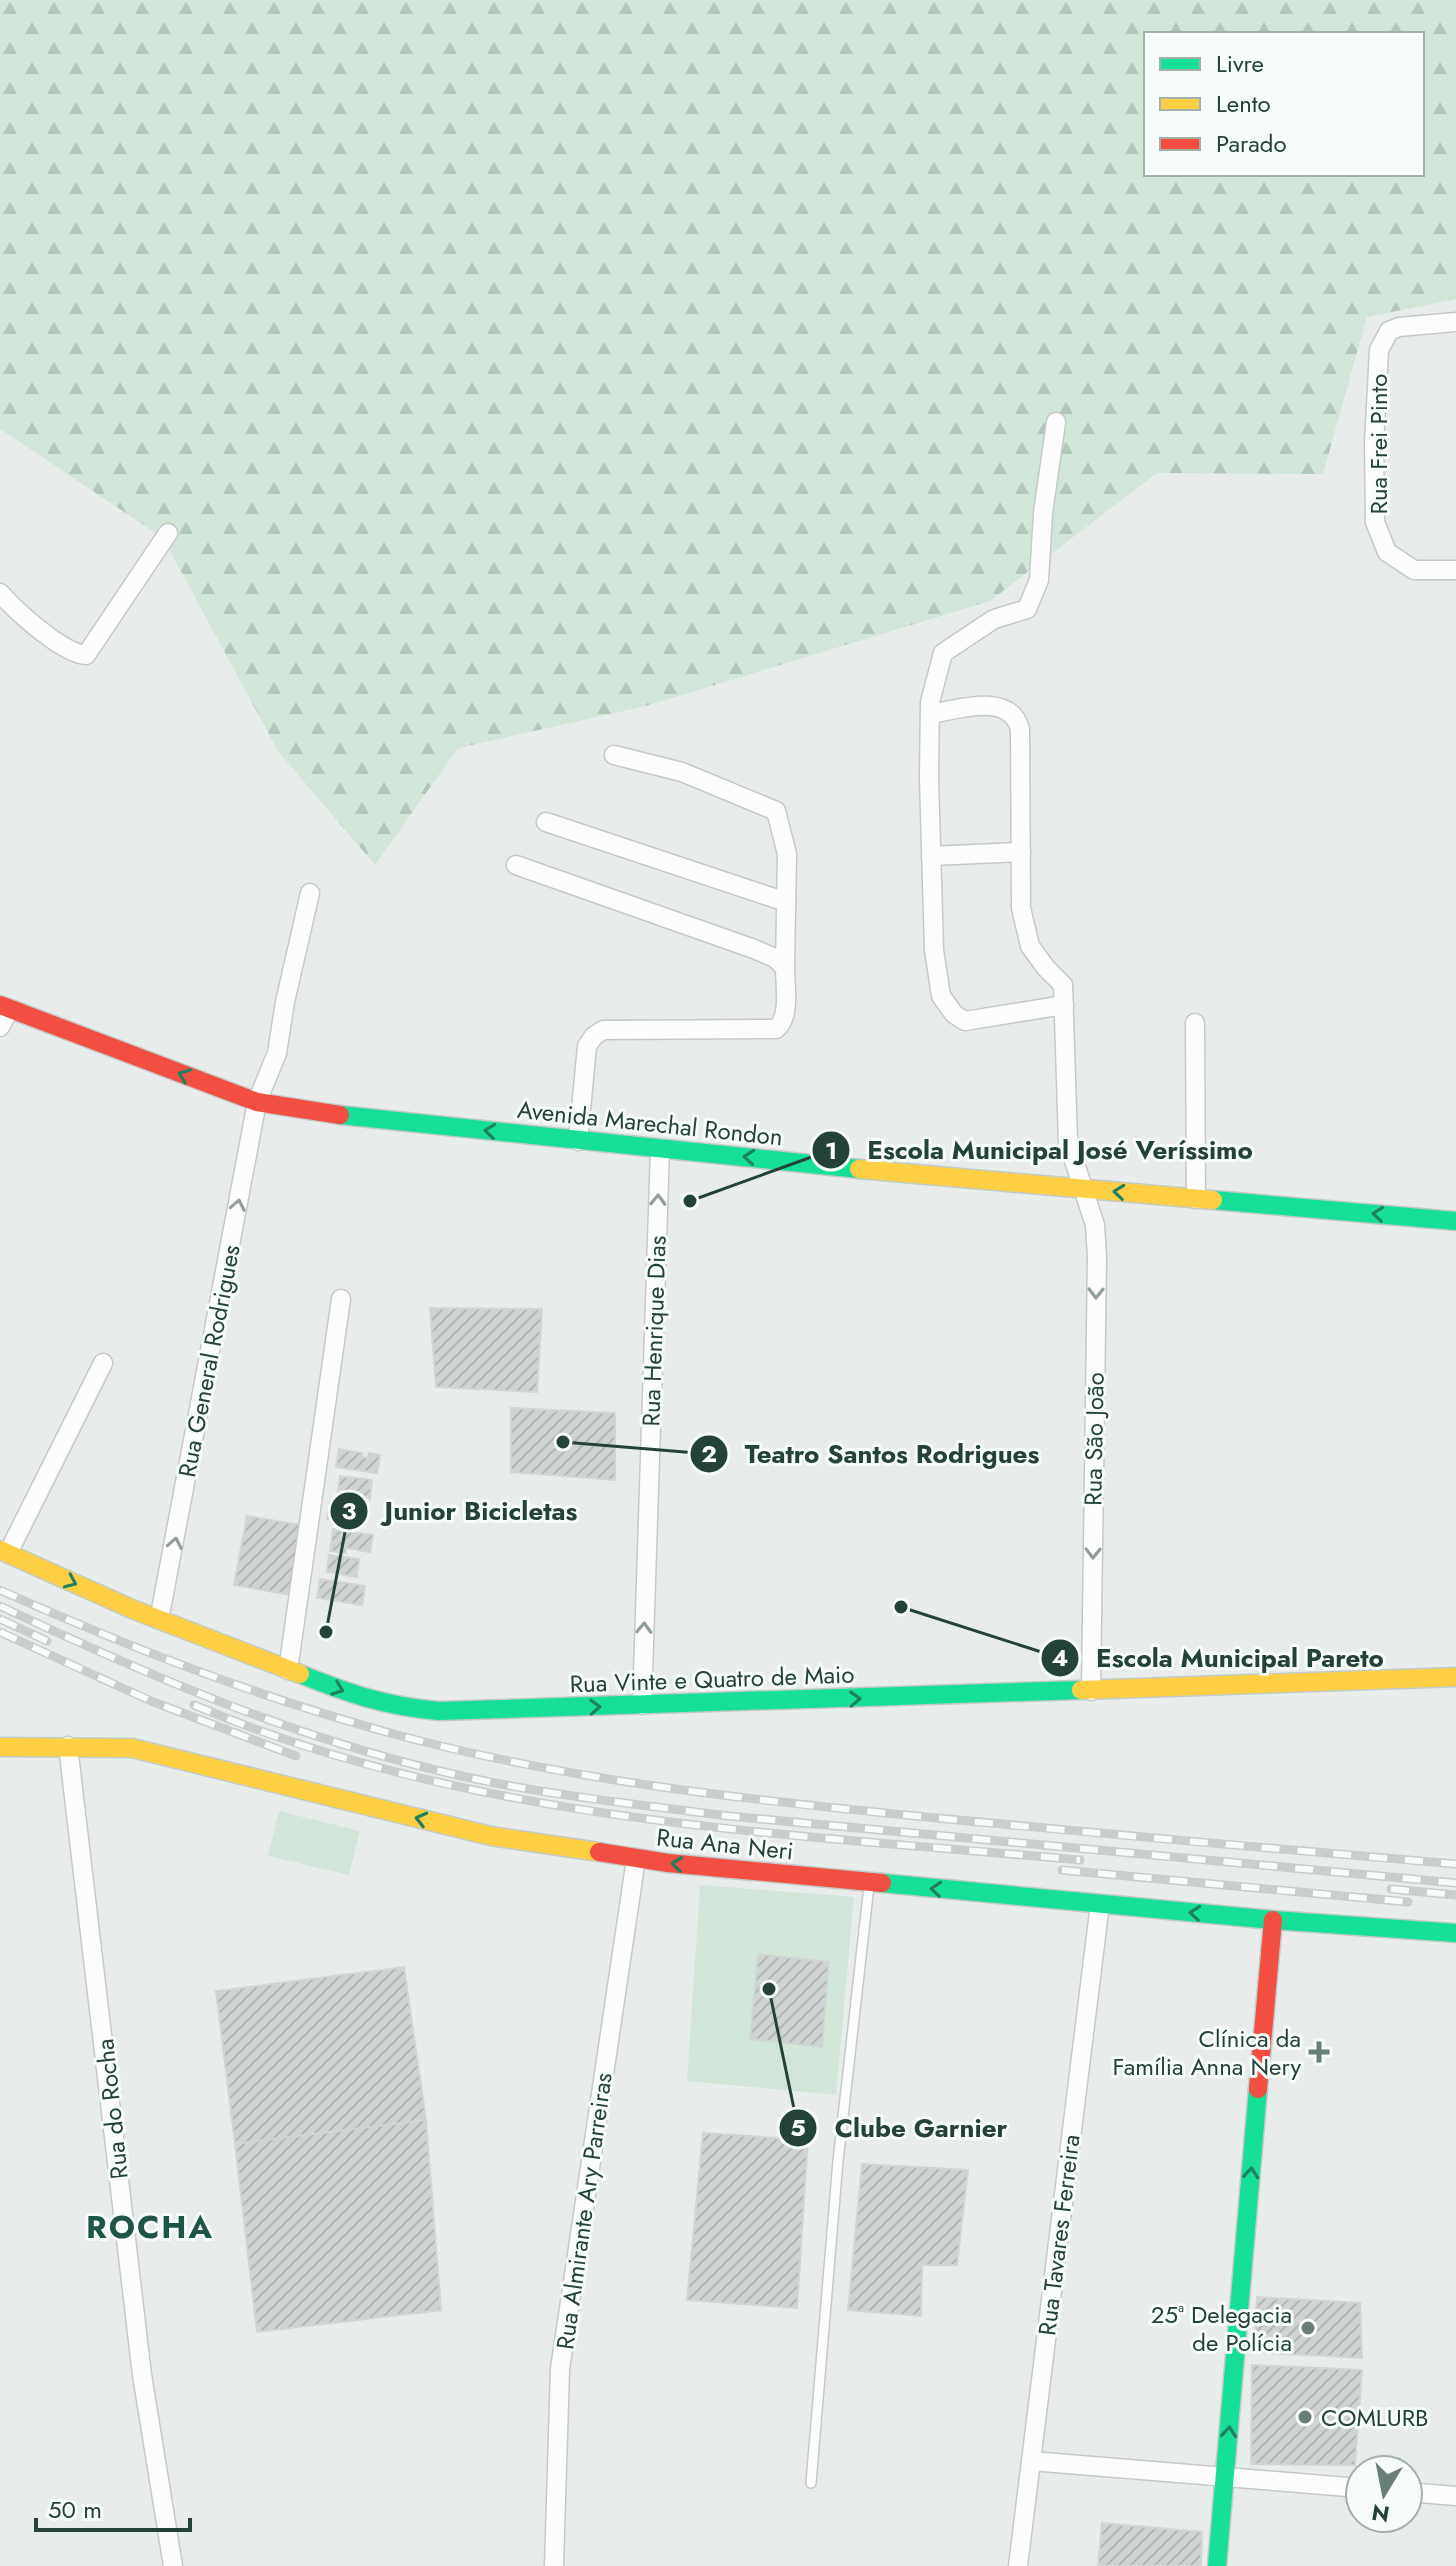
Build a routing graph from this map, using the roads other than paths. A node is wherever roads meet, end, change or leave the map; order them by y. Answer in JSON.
{"nodes":[{"id":1,"x":1456,"y":322,"type":"edge"},
{"id":2,"x":1056,"y":422,"type":"dead end"},
{"id":3,"x":168,"y":533,"type":"dead end"},
{"id":4,"x":1456,"y":570,"type":"edge"},
{"id":5,"x":0,"y":593,"type":"edge"},
{"id":6,"x":930,"y":714,"type":"junction"},
{"id":7,"x":614,"y":755,"type":"dead end"},
{"id":8,"x":546,"y":822,"type":"dead end"},
{"id":9,"x":1021,"y":852,"type":"junction"},
{"id":10,"x":931,"y":856,"type":"junction"},
{"id":11,"x":516,"y":865,"type":"dead end"},
{"id":12,"x":310,"y":893,"type":"dead end"},
{"id":13,"x":786,"y":902,"type":"junction"},
{"id":14,"x":785,"y":968,"type":"junction"},
{"id":15,"x":1064,"y":1005,"type":"junction"},
{"id":16,"x":5,"y":1007,"type":"edge"},
{"id":17,"x":1195,"y":1023,"type":"dead end"},
{"id":18,"x":0,"y":1027,"type":"edge"},
{"id":19,"x":257,"y":1102,"type":"junction"},
{"id":20,"x":578,"y":1141,"type":"junction"},
{"id":21,"x":660,"y":1148,"type":"junction"},
{"id":22,"x":1085,"y":1189,"type":"junction"},
{"id":23,"x":1196,"y":1199,"type":"junction"},
{"id":24,"x":1456,"y":1221,"type":"edge"},
{"id":25,"x":341,"y":1299,"type":"dead end"},
{"id":26,"x":103,"y":1363,"type":"dead end"},
{"id":27,"x":4,"y":1552,"type":"edge"},
{"id":28,"x":159,"y":1620,"type":"junction"},
{"id":29,"x":288,"y":1670,"type":"junction"},
{"id":30,"x":1456,"y":1677,"type":"edge"},
{"id":31,"x":1091,"y":1691,"type":"junction"},
{"id":32,"x":642,"y":1705,"type":"junction"},
{"id":33,"x":68,"y":1746,"type":"junction"},
{"id":34,"x":0,"y":1747,"type":"edge"},
{"id":35,"x":636,"y":1859,"type":"junction"},
{"id":36,"x":869,"y":1882,"type":"junction"},
{"id":37,"x":1100,"y":1904,"type":"junction"},
{"id":38,"x":1273,"y":1920,"type":"junction"},
{"id":39,"x":1456,"y":1933,"type":"edge"},
{"id":40,"x":1031,"y":2461,"type":"junction"},
{"id":41,"x":1225,"y":2478,"type":"junction"},
{"id":42,"x":811,"y":2483,"type":"dead end"},
{"id":43,"x":1344,"y":2487,"type":"edge"},
{"id":44,"x":1424,"y":2493,"type":"edge"},
{"id":45,"x":1456,"y":2496,"type":"edge"},
{"id":46,"x":173,"y":2566,"type":"edge"},
{"id":47,"x":554,"y":2566,"type":"edge"},
{"id":48,"x":1018,"y":2566,"type":"edge"},
{"id":49,"x":1217,"y":2566,"type":"edge"}],
"edges":[{"from":1,"to":4,"type":"street","name":"Rua Frei Pinto"},
{"from":2,"to":6,"type":"street"},
{"from":3,"to":5,"type":"street"},
{"from":6,"to":9,"type":"street"},
{"from":6,"to":10,"type":"street"},
{"from":7,"to":13,"type":"street"},
{"from":8,"to":13,"type":"street"},
{"from":9,"to":10,"type":"street"},
{"from":9,"to":15,"type":"street"},
{"from":10,"to":15,"type":"street"},
{"from":11,"to":14,"type":"street"},
{"from":12,"to":19,"type":"street","name":"Rua General Rodrigues"},
{"from":13,"to":14,"type":"street"},
{"from":14,"to":20,"type":"street"},
{"from":15,"to":22,"type":"street","name":"Rua São João"},
{"from":16,"to":18,"type":"street"},
{"from":19,"to":16,"type":"main road","name":"Avenida Marechal Rondon","one_way":true},
{"from":17,"to":23,"type":"street"},
{"from":20,"to":19,"type":"main road","name":"Avenida Marechal Rondon","one_way":true},
{"from":28,"to":19,"type":"street","name":"Rua General Rodrigues","one_way":true},
{"from":20,"to":21,"type":"main road","name":"Avenida Marechal Rondon"},
{"from":22,"to":21,"type":"main road","name":"Avenida Marechal Rondon","one_way":true},
{"from":32,"to":21,"type":"street","name":"Rua Henrique Dias","one_way":true},
{"from":23,"to":22,"type":"main road","name":"Avenida Marechal Rondon","one_way":true},
{"from":22,"to":31,"type":"street","name":"Rua São João","one_way":true},
{"from":24,"to":23,"type":"main road","name":"Avenida Marechal Rondon","one_way":true},
{"from":25,"to":29,"type":"street"},
{"from":26,"to":27,"type":"street"},
{"from":27,"to":28,"type":"main road","name":"Rua Vinte e Quatro de Maio","one_way":true},
{"from":28,"to":29,"type":"main road","name":"Rua Vinte e Quatro de Maio"},
{"from":29,"to":32,"type":"main road","name":"Rua Vinte e Quatro de Maio","one_way":true},
{"from":30,"to":31,"type":"main road","name":"Rua Vinte e Quatro de Maio"},
{"from":32,"to":31,"type":"main road","name":"Rua Vinte e Quatro de Maio","one_way":true},
{"from":33,"to":34,"type":"main road","name":"Rua Ana Neri"},
{"from":35,"to":33,"type":"main road","name":"Rua Ana Neri","one_way":true},
{"from":33,"to":46,"type":"street","name":"Rua do Rocha"},
{"from":36,"to":35,"type":"main road","name":"Rua Ana Neri","one_way":true},
{"from":35,"to":47,"type":"street","name":"Rua Almirante Ary Parreiras"},
{"from":37,"to":36,"type":"main road","name":"Rua Ana Neri","one_way":true},
{"from":36,"to":42,"type":"lane"},
{"from":38,"to":37,"type":"main road","name":"Rua Ana Neri","one_way":true},
{"from":37,"to":40,"type":"street","name":"Rua Tavares Ferreira"},
{"from":38,"to":39,"type":"main road","name":"Rua Ana Neri"},
{"from":41,"to":38,"type":"main road","one_way":true},
{"from":40,"to":41,"type":"street"},
{"from":40,"to":48,"type":"street","name":"Rua Tavares Ferreira"},
{"from":41,"to":43,"type":"street"},
{"from":41,"to":49,"type":"main road"},
{"from":44,"to":45,"type":"street"}]}
